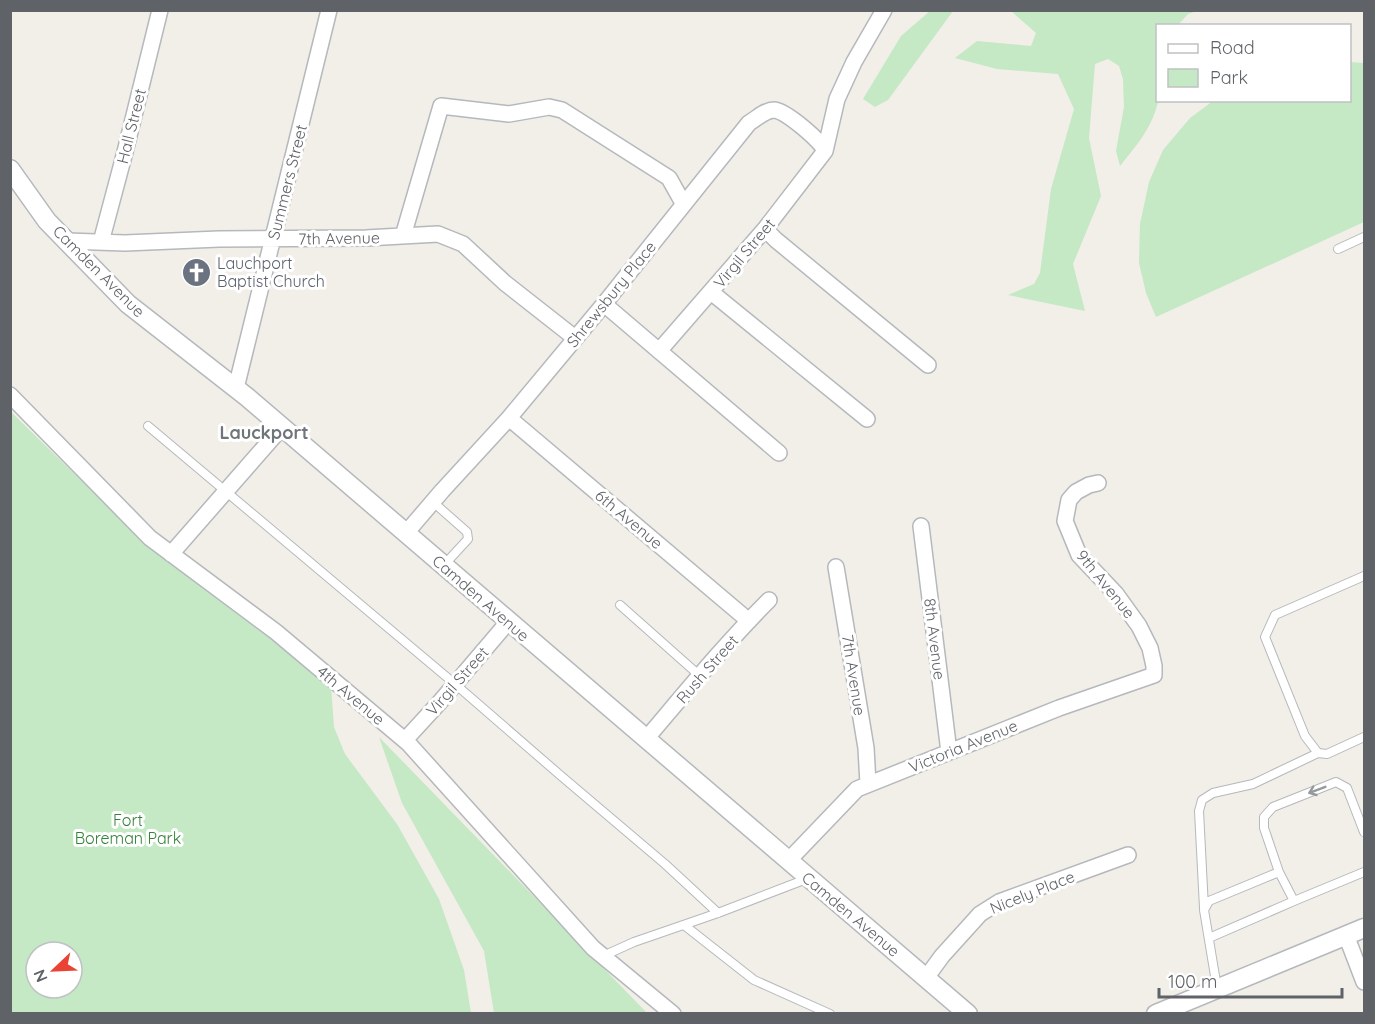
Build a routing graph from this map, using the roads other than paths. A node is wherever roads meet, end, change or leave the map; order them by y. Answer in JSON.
{"nodes":[{"id":1,"x":160,"y":10,"type":"edge"},
{"id":2,"x":329,"y":10,"type":"edge"},
{"id":3,"x":884,"y":10,"type":"edge"},
{"id":4,"x":825,"y":151,"type":"junction"},
{"id":5,"x":10,"y":169,"type":"edge"},
{"id":6,"x":16,"y":190,"type":"edge"},
{"id":7,"x":683,"y":203,"type":"junction"},
{"id":8,"x":765,"y":229,"type":"junction"},
{"id":9,"x":403,"y":236,"type":"junction"},
{"id":10,"x":1365,"y":237,"type":"edge"},
{"id":11,"x":273,"y":239,"type":"junction"},
{"id":12,"x":67,"y":242,"type":"junction"},
{"id":13,"x":100,"y":242,"type":"junction"},
{"id":14,"x":1338,"y":249,"type":"dead end"},
{"id":15,"x":711,"y":292,"type":"junction"},
{"id":16,"x":604,"y":304,"type":"junction"},
{"id":17,"x":575,"y":338,"type":"junction"},
{"id":18,"x":659,"y":351,"type":"junction"},
{"id":19,"x":928,"y":365,"type":"dead end"},
{"id":20,"x":236,"y":388,"type":"junction"},
{"id":21,"x":10,"y":395,"type":"edge"},
{"id":22,"x":510,"y":418,"type":"junction"},
{"id":23,"x":867,"y":419,"type":"dead end"},
{"id":24,"x":148,"y":426,"type":"dead end"},
{"id":25,"x":282,"y":427,"type":"junction"},
{"id":26,"x":779,"y":453,"type":"dead end"},
{"id":27,"x":1098,"y":483,"type":"dead end"},
{"id":28,"x":226,"y":491,"type":"junction"},
{"id":29,"x":433,"y":502,"type":"junction"},
{"id":30,"x":921,"y":526,"type":"dead end"},
{"id":31,"x":406,"y":533,"type":"junction"},
{"id":32,"x":171,"y":554,"type":"junction"},
{"id":33,"x":444,"y":566,"type":"junction"},
{"id":34,"x":836,"y":567,"type":"dead end"},
{"id":35,"x":1365,"y":576,"type":"edge"},
{"id":36,"x":769,"y":600,"type":"dead end"},
{"id":37,"x":620,"y":605,"type":"dead end"},
{"id":38,"x":508,"y":621,"type":"junction"},
{"id":39,"x":749,"y":621,"type":"junction"},
{"id":40,"x":1154,"y":666,"type":"joint"},
{"id":41,"x":700,"y":676,"type":"junction"},
{"id":42,"x":455,"y":684,"type":"junction"},
{"id":43,"x":1365,"y":737,"type":"edge"},
{"id":44,"x":646,"y":739,"type":"junction"},
{"id":45,"x":405,"y":740,"type":"junction"},
{"id":46,"x":949,"y":752,"type":"junction"},
{"id":47,"x":1318,"y":753,"type":"junction"},
{"id":48,"x":868,"y":784,"type":"junction"},
{"id":49,"x":1365,"y":832,"type":"edge"},
{"id":50,"x":1128,"y":855,"type":"dead end"},
{"id":51,"x":788,"y":861,"type":"junction"},
{"id":52,"x":1280,"y":872,"type":"junction"},
{"id":53,"x":1365,"y":872,"type":"edge"},
{"id":54,"x":808,"y":878,"type":"junction"},
{"id":55,"x":1294,"y":902,"type":"junction"},
{"id":56,"x":1204,"y":909,"type":"junction"},
{"id":57,"x":718,"y":913,"type":"junction"},
{"id":58,"x":684,"y":925,"type":"junction"},
{"id":59,"x":1365,"y":928,"type":"edge"},
{"id":60,"x":1346,"y":935,"type":"junction"},
{"id":61,"x":1209,"y":938,"type":"junction"},
{"id":62,"x":603,"y":957,"type":"junction"},
{"id":63,"x":926,"y":978,"type":"junction"},
{"id":64,"x":1365,"y":982,"type":"edge"},
{"id":65,"x":1217,"y":988,"type":"junction"},
{"id":66,"x":960,"y":1011,"type":"edge"},
{"id":67,"x":673,"y":1014,"type":"edge"},
{"id":68,"x":830,"y":1014,"type":"edge"},
{"id":69,"x":1156,"y":1014,"type":"edge"}],
"edges":[{"from":1,"to":13,"type":"street","name":"Hall Street"},
{"from":2,"to":11,"type":"street","name":"Summers Street"},
{"from":3,"to":4,"type":"street"},
{"from":4,"to":7,"type":"street","name":"Shrewsbury Place"},
{"from":4,"to":8,"type":"street","name":"Virgil Street"},
{"from":5,"to":6,"type":"street","name":"Camden Avenue"},
{"from":6,"to":12,"type":"street","name":"Camden Avenue"},
{"from":7,"to":9,"type":"street"},
{"from":7,"to":16,"type":"street","name":"Shrewsbury Place"},
{"from":8,"to":15,"type":"street","name":"Virgil Street"},
{"from":8,"to":19,"type":"street"},
{"from":9,"to":11,"type":"street","name":"7th Avenue"},
{"from":9,"to":17,"type":"street","name":"7th Avenue"},
{"from":10,"to":14,"type":"lane"},
{"from":11,"to":13,"type":"street","name":"7th Avenue"},
{"from":11,"to":20,"type":"street","name":"Summers Street"},
{"from":12,"to":13,"type":"street","name":"7th Avenue"},
{"from":12,"to":20,"type":"street","name":"Camden Avenue"},
{"from":15,"to":18,"type":"street","name":"Virgil Street"},
{"from":15,"to":23,"type":"street"},
{"from":16,"to":17,"type":"street","name":"Shrewsbury Place"},
{"from":16,"to":18,"type":"street"},
{"from":17,"to":22,"type":"street","name":"Shrewsbury Place"},
{"from":18,"to":26,"type":"street"},
{"from":20,"to":25,"type":"street","name":"Camden Avenue"},
{"from":21,"to":32,"type":"street","name":"4th Avenue"},
{"from":22,"to":29,"type":"street","name":"Shrewsbury Place"},
{"from":22,"to":39,"type":"street","name":"6th Avenue"},
{"from":24,"to":28,"type":"lane"},
{"from":25,"to":28,"type":"street"},
{"from":25,"to":31,"type":"street","name":"Camden Avenue"},
{"from":27,"to":40,"type":"street","name":"9th Avenue"},
{"from":28,"to":32,"type":"street"},
{"from":28,"to":42,"type":"lane"},
{"from":29,"to":31,"type":"street","name":"Shrewsbury Place"},
{"from":29,"to":33,"type":"lane"},
{"from":30,"to":46,"type":"street","name":"8th Avenue"},
{"from":31,"to":33,"type":"street","name":"Camden Avenue"},
{"from":32,"to":45,"type":"street","name":"4th Avenue"},
{"from":33,"to":38,"type":"street","name":"Camden Avenue"},
{"from":34,"to":48,"type":"street","name":"7th Avenue"},
{"from":35,"to":47,"type":"lane"},
{"from":36,"to":39,"type":"street","name":"Rush Street"},
{"from":37,"to":41,"type":"lane"},
{"from":38,"to":42,"type":"street","name":"Virgil Street"},
{"from":38,"to":44,"type":"street","name":"Camden Avenue"},
{"from":39,"to":41,"type":"street","name":"Rush Street"},
{"from":40,"to":46,"type":"street","name":"Victoria Avenue"},
{"from":41,"to":44,"type":"street","name":"Rush Street"},
{"from":42,"to":45,"type":"street","name":"Virgil Street"},
{"from":42,"to":57,"type":"lane"},
{"from":43,"to":47,"type":"lane"},
{"from":44,"to":51,"type":"street","name":"Camden Avenue"},
{"from":45,"to":62,"type":"street","name":"4th Avenue"},
{"from":46,"to":48,"type":"street","name":"Victoria Avenue"},
{"from":47,"to":56,"type":"lane"},
{"from":48,"to":51,"type":"street","name":"Victoria Avenue"},
{"from":49,"to":52,"type":"lane","one_way":true},
{"from":50,"to":63,"type":"street","name":"Nicely Place"},
{"from":51,"to":54,"type":"street","name":"Camden Avenue"},
{"from":52,"to":55,"type":"lane"},
{"from":52,"to":56,"type":"lane"},
{"from":53,"to":55,"type":"lane"},
{"from":54,"to":57,"type":"lane"},
{"from":54,"to":63,"type":"street","name":"Camden Avenue"},
{"from":55,"to":61,"type":"lane"},
{"from":56,"to":61,"type":"lane"},
{"from":57,"to":58,"type":"lane"},
{"from":58,"to":62,"type":"lane"},
{"from":58,"to":68,"type":"lane"},
{"from":59,"to":60,"type":"street"},
{"from":60,"to":64,"type":"street"},
{"from":60,"to":65,"type":"street"},
{"from":61,"to":65,"type":"lane"},
{"from":62,"to":67,"type":"street","name":"4th Avenue"},
{"from":63,"to":66,"type":"street","name":"Camden Avenue"},
{"from":65,"to":69,"type":"street"}]}
